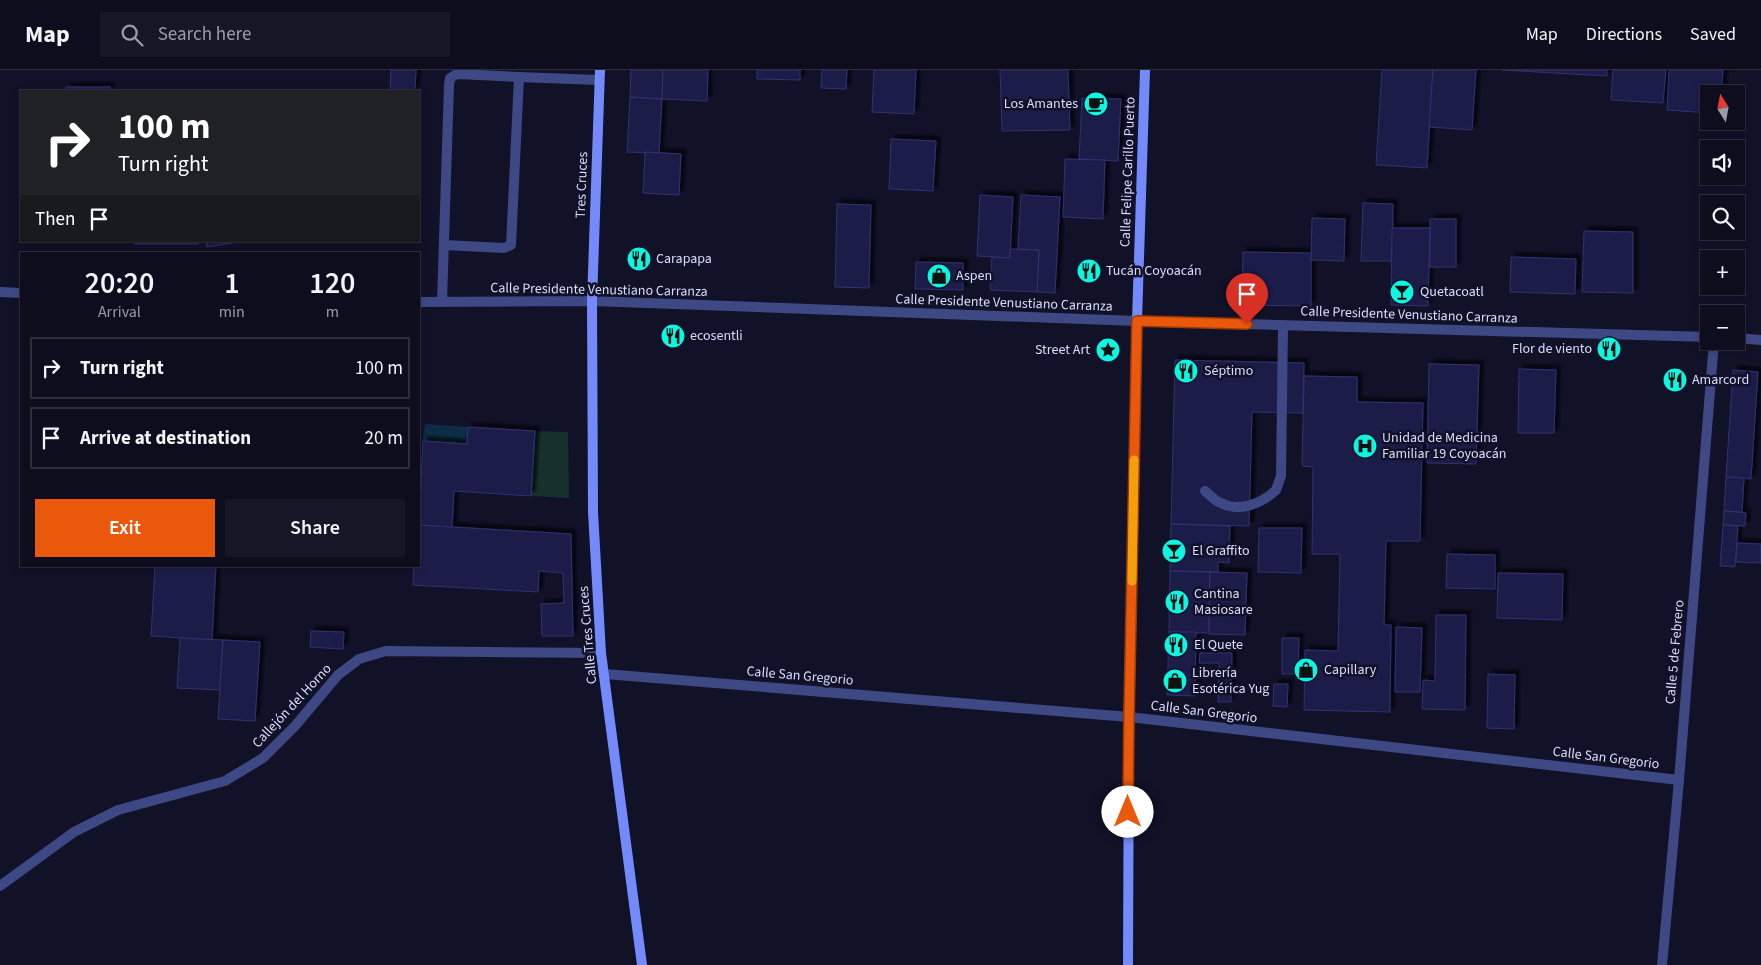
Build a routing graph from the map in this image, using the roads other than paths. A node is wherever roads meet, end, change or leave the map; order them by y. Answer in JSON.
{"nodes":[{"id":1,"x":1145,"y":70,"type":"edge"},
{"id":2,"x":599,"y":75,"type":"edge"},
{"id":3,"x":519,"y":78,"type":"junction"},
{"id":4,"x":444,"y":245,"type":"junction"},
{"id":5,"x":0,"y":292,"type":"edge"},
{"id":6,"x":20,"y":293,"type":"edge"},
{"id":7,"x":592,"y":301,"type":"junction"},
{"id":8,"x":420,"y":302,"type":"edge"},
{"id":9,"x":442,"y":302,"type":"junction"},
{"id":10,"x":1137,"y":321,"type":"junction"},
{"id":11,"x":1283,"y":326,"type":"junction"},
{"id":12,"x":1700,"y":337,"type":"edge"},
{"id":13,"x":1745,"y":339,"type":"edge"},
{"id":14,"x":1761,"y":340,"type":"edge"},
{"id":15,"x":1713,"y":350,"type":"edge"},
{"id":16,"x":1205,"y":491,"type":"dead end"},
{"id":17,"x":601,"y":653,"type":"junction"},
{"id":18,"x":605,"y":674,"type":"junction"},
{"id":19,"x":1129,"y":717,"type":"junction"},
{"id":20,"x":1679,"y":780,"type":"junction"},
{"id":21,"x":0,"y":886,"type":"edge"},
{"id":22,"x":642,"y":965,"type":"edge"},
{"id":23,"x":1128,"y":965,"type":"edge"},
{"id":24,"x":1662,"y":965,"type":"edge"}],
"edges":[{"from":1,"to":10,"type":"street","name":"Calle Felipe Carillo Puerto"},
{"from":2,"to":3,"type":"street"},
{"from":2,"to":7,"type":"street","name":"Tres Cruces"},
{"from":3,"to":4,"type":"street"},
{"from":3,"to":4,"type":"street"},
{"from":4,"to":9,"type":"street"},
{"from":5,"to":6,"type":"street"},
{"from":7,"to":9,"type":"street","name":"Calle Presidente Venustiano Carranza"},
{"from":7,"to":10,"type":"street","name":"Calle Presidente Venustiano Carranza"},
{"from":7,"to":17,"type":"street","name":"Calle Tres Cruces"},
{"from":8,"to":9,"type":"street","name":"Calle Presidente Venustiano Carranza"},
{"from":10,"to":11,"type":"street","name":"Calle Presidente Venustiano Carranza"},
{"from":10,"to":19,"type":"street","name":"Calle Felipe Carillo Puerto"},
{"from":11,"to":12,"type":"street","name":"Calle Presidente Venustiano Carranza"},
{"from":11,"to":16,"type":"street"},
{"from":13,"to":14,"type":"street"},
{"from":15,"to":20,"type":"street","name":"Calle 5 de Febrero"},
{"from":17,"to":18,"type":"street","name":"Calle Tres Cruces"},
{"from":17,"to":21,"type":"street","name":"Callejón del Horno"},
{"from":18,"to":19,"type":"street","name":"Calle San Gregorio"},
{"from":18,"to":22,"type":"street","name":"Calle Tres Cruces"},
{"from":19,"to":20,"type":"street","name":"Calle San Gregorio"},
{"from":19,"to":23,"type":"street","name":"Calle Felipe Carillo Puerto"},
{"from":20,"to":24,"type":"street","name":"Calle 5 de Febrero"}]}
